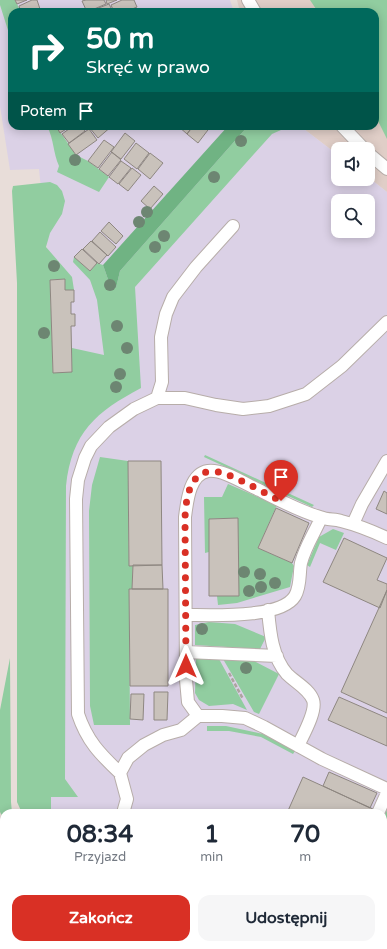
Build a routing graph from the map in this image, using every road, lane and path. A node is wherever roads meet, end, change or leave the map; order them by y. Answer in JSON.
{"nodes":[{"id":1,"x":346,"y":130,"type":"edge"},
{"id":2,"x":357,"y":142,"type":"edge"},
{"id":3,"x":375,"y":159,"type":"edge"},
{"id":4,"x":387,"y":170,"type":"edge"},
{"id":5,"x":233,"y":226,"type":"dead end"},
{"id":6,"x":387,"y":322,"type":"edge"},
{"id":7,"x":157,"y":398,"type":"junction"},
{"id":8,"x":387,"y":462,"type":"edge"},
{"id":9,"x":321,"y":518,"type":"junction"},
{"id":10,"x":353,"y":524,"type":"junction"},
{"id":11,"x":387,"y":538,"type":"edge"},
{"id":12,"x":268,"y":610,"type":"junction"},
{"id":13,"x":186,"y":615,"type":"junction"},
{"id":14,"x":186,"y":652,"type":"junction"},
{"id":15,"x":219,"y":653,"type":"junction"},
{"id":16,"x":277,"y":656,"type":"junction"},
{"id":17,"x":198,"y":716,"type":"junction"},
{"id":18,"x":257,"y":723,"type":"junction"},
{"id":19,"x":298,"y":746,"type":"junction"},
{"id":20,"x":120,"y":774,"type":"junction"},
{"id":21,"x":387,"y":789,"type":"edge"},
{"id":22,"x":387,"y":793,"type":"edge"},
{"id":23,"x":124,"y":809,"type":"edge"},
{"id":24,"x":380,"y":809,"type":"edge"}],
"edges":[{"from":1,"to":2,"type":"lane"},
{"from":3,"to":4,"type":"lane"},
{"from":5,"to":7,"type":"lane"},
{"from":6,"to":7,"type":"lane"},
{"from":7,"to":20,"type":"lane"},
{"from":8,"to":10,"type":"lane"},
{"from":9,"to":10,"type":"lane"},
{"from":9,"to":12,"type":"lane"},
{"from":9,"to":13,"type":"lane"},
{"from":10,"to":11,"type":"lane"},
{"from":12,"to":13,"type":"lane"},
{"from":12,"to":16,"type":"lane"},
{"from":13,"to":14,"type":"lane"},
{"from":14,"to":15,"type":"lane"},
{"from":14,"to":17,"type":"lane"},
{"from":15,"to":16,"type":"lane"},
{"from":15,"to":18,"type":"path"},
{"from":16,"to":19,"type":"lane"},
{"from":17,"to":18,"type":"lane"},
{"from":17,"to":20,"type":"lane"},
{"from":18,"to":19,"type":"lane"},
{"from":19,"to":21,"type":"lane"},
{"from":20,"to":23,"type":"lane"},
{"from":22,"to":24,"type":"lane"}]}
